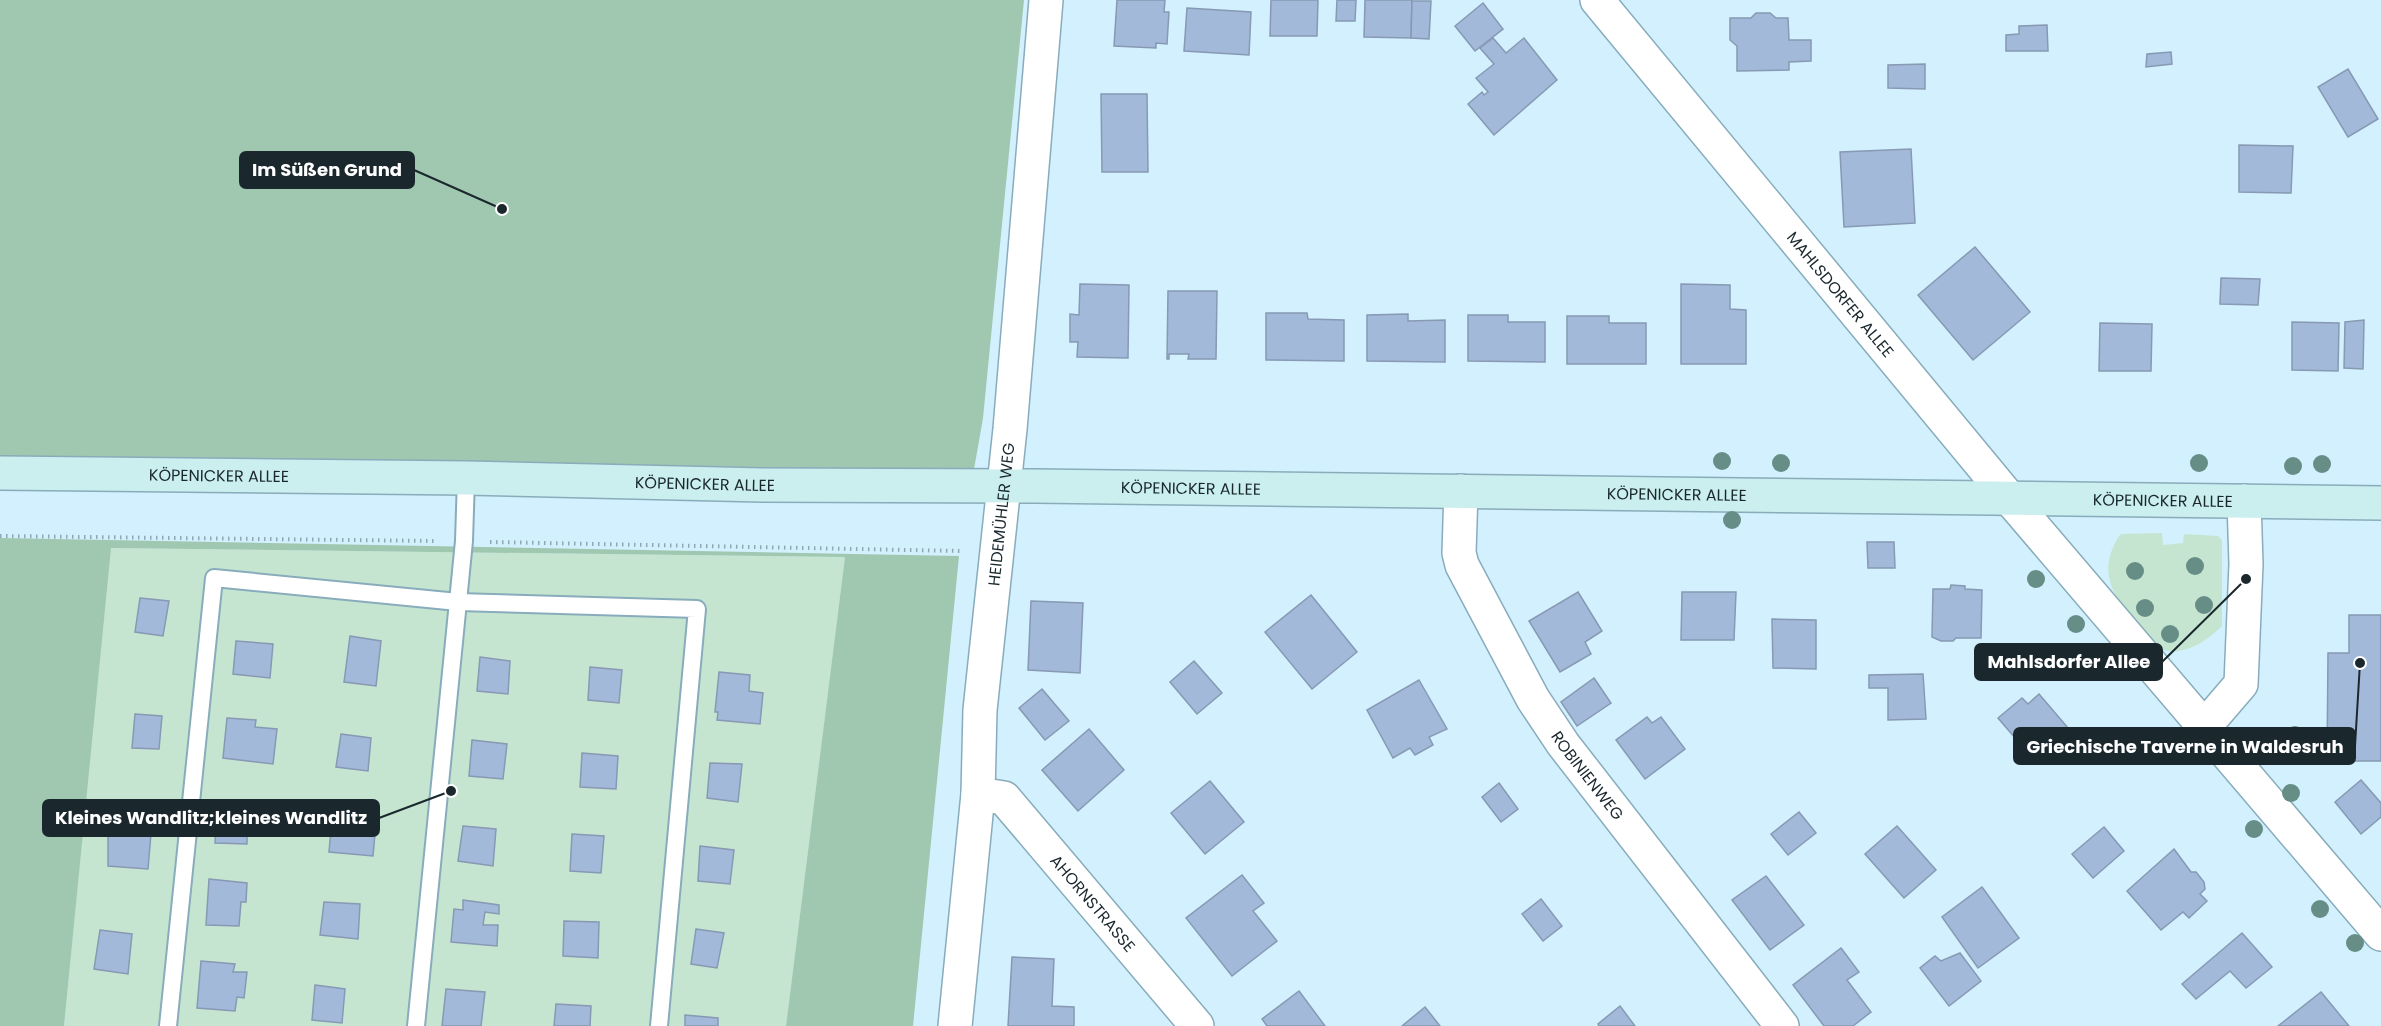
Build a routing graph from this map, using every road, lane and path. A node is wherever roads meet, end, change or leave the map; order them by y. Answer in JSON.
{"nodes":[{"id":1,"x":1046,"y":0,"type":"edge"},
{"id":2,"x":1597,"y":0,"type":"edge"},
{"id":3,"x":0,"y":473,"type":"edge"},
{"id":4,"x":466,"y":478,"type":"junction"},
{"id":5,"x":1004,"y":485,"type":"junction"},
{"id":6,"x":1461,"y":491,"type":"junction"},
{"id":7,"x":2010,"y":499,"type":"junction"},
{"id":8,"x":2244,"y":501,"type":"junction"},
{"id":9,"x":2381,"y":503,"type":"edge"},
{"id":10,"x":0,"y":536,"type":"edge"},
{"id":11,"x":464,"y":541,"type":"junction"},
{"id":12,"x":997,"y":552,"type":"junction"},
{"id":13,"x":458,"y":602,"type":"junction"},
{"id":14,"x":2205,"y":726,"type":"junction"},
{"id":15,"x":978,"y":794,"type":"junction"},
{"id":16,"x":2381,"y":934,"type":"edge"},
{"id":17,"x":168,"y":1026,"type":"edge"},
{"id":18,"x":416,"y":1026,"type":"edge"},
{"id":19,"x":660,"y":1026,"type":"edge"},
{"id":20,"x":955,"y":1026,"type":"edge"},
{"id":21,"x":1197,"y":1026,"type":"edge"},
{"id":22,"x":1782,"y":1026,"type":"edge"}],
"edges":[{"from":1,"to":5,"type":"street","name":"HEIDEMÜHLER WEG"},
{"from":2,"to":7,"type":"street","name":"MAHLSDORFER ALLEE"},
{"from":3,"to":4,"type":"street","name":"KÖPENICKER ALLEE"},
{"from":4,"to":5,"type":"street","name":"KÖPENICKER ALLEE"},
{"from":4,"to":11,"type":"lane"},
{"from":5,"to":6,"type":"street","name":"KÖPENICKER ALLEE"},
{"from":5,"to":12,"type":"street","name":"HEIDEMÜHLER WEG"},
{"from":6,"to":7,"type":"street","name":"KÖPENICKER ALLEE"},
{"from":6,"to":22,"type":"street","name":"ROBINIENWEG"},
{"from":7,"to":8,"type":"street","name":"KÖPENICKER ALLEE"},
{"from":7,"to":14,"type":"street","name":"MAHLSDORFER ALLEE"},
{"from":8,"to":9,"type":"street","name":"KÖPENICKER ALLEE"},
{"from":8,"to":14,"type":"street"},
{"from":10,"to":11,"type":"path"},
{"from":11,"to":12,"type":"path"},
{"from":11,"to":13,"type":"lane"},
{"from":12,"to":15,"type":"street","name":"HEIDEMÜHLER WEG"},
{"from":13,"to":17,"type":"lane"},
{"from":13,"to":18,"type":"lane"},
{"from":13,"to":19,"type":"lane"},
{"from":14,"to":16,"type":"street","name":"MAHLSDORFER ALLEE"},
{"from":15,"to":20,"type":"street","name":"HEIDEMÜHLER WEG"},
{"from":15,"to":21,"type":"street","name":"AHORNSTRASSE"}]}
